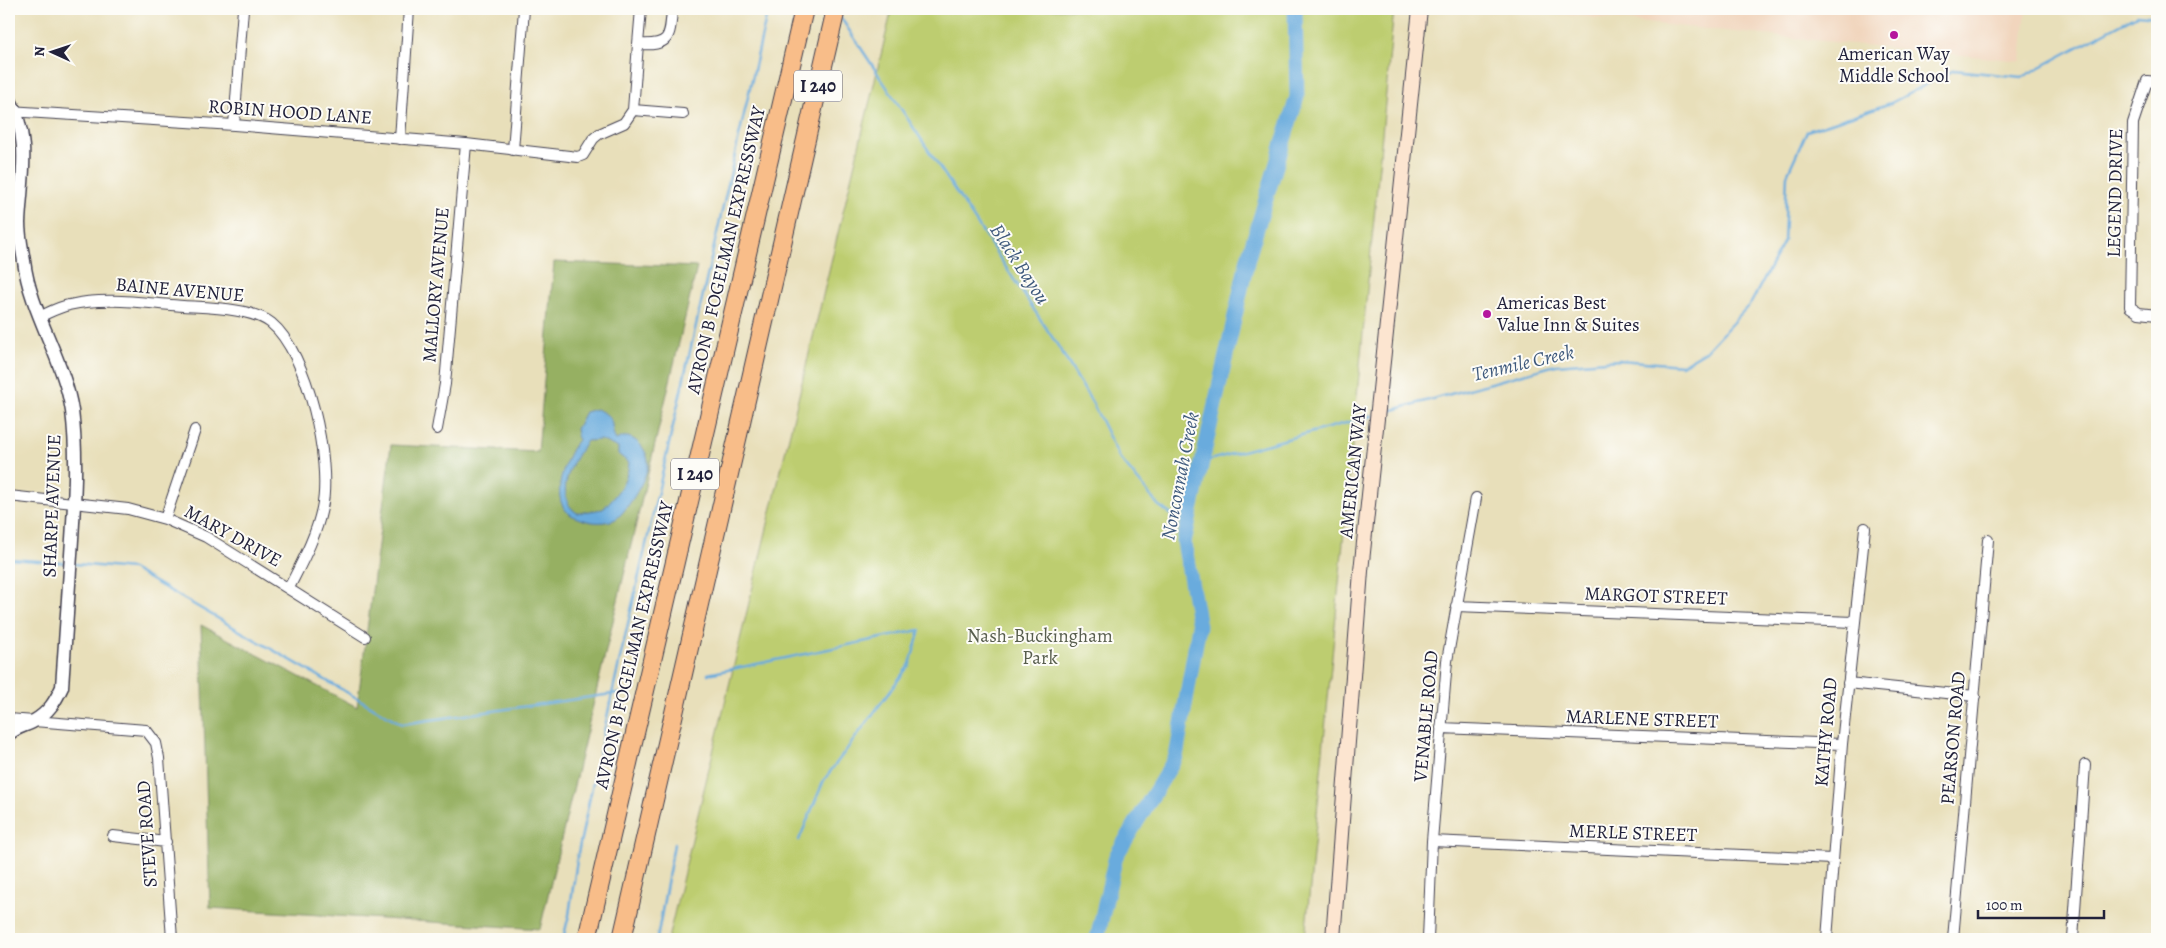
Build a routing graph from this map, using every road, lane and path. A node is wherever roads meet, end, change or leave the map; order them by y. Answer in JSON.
{"nodes":[{"id":1,"x":243,"y":9,"type":"edge"},
{"id":2,"x":409,"y":9,"type":"edge"},
{"id":3,"x":524,"y":9,"type":"edge"},
{"id":4,"x":641,"y":9,"type":"edge"},
{"id":5,"x":672,"y":9,"type":"edge"},
{"id":6,"x":804,"y":9,"type":"edge"},
{"id":7,"x":836,"y":9,"type":"edge"},
{"id":8,"x":1420,"y":9,"type":"edge"},
{"id":9,"x":638,"y":44,"type":"junction"},
{"id":10,"x":2152,"y":82,"type":"edge"},
{"id":11,"x":9,"y":98,"type":"edge"},
{"id":12,"x":633,"y":110,"type":"junction"},
{"id":13,"x":12,"y":111,"type":"edge"},
{"id":14,"x":683,"y":114,"type":"dead end"},
{"id":15,"x":234,"y":125,"type":"junction"},
{"id":16,"x":400,"y":139,"type":"junction"},
{"id":17,"x":466,"y":144,"type":"junction"},
{"id":18,"x":513,"y":150,"type":"junction"},
{"id":19,"x":2157,"y":315,"type":"edge"},
{"id":20,"x":41,"y":316,"type":"junction"},
{"id":21,"x":437,"y":429,"type":"dead end"},
{"id":22,"x":194,"y":430,"type":"dead end"},
{"id":23,"x":9,"y":496,"type":"edge"},
{"id":24,"x":1476,"y":498,"type":"dead end"},
{"id":25,"x":75,"y":502,"type":"junction"},
{"id":26,"x":165,"y":518,"type":"junction"},
{"id":27,"x":1865,"y":528,"type":"dead end"},
{"id":28,"x":1988,"y":540,"type":"dead end"},
{"id":29,"x":289,"y":588,"type":"junction"},
{"id":30,"x":1456,"y":606,"type":"junction"},
{"id":31,"x":1854,"y":622,"type":"junction"},
{"id":32,"x":366,"y":637,"type":"dead end"},
{"id":33,"x":1848,"y":683,"type":"junction"},
{"id":34,"x":1975,"y":696,"type":"junction"},
{"id":35,"x":9,"y":719,"type":"edge"},
{"id":36,"x":34,"y":721,"type":"junction"},
{"id":37,"x":1441,"y":728,"type":"junction"},
{"id":38,"x":9,"y":734,"type":"edge"},
{"id":39,"x":1842,"y":744,"type":"junction"},
{"id":40,"x":2084,"y":765,"type":"dead end"},
{"id":41,"x":113,"y":836,"type":"dead end"},
{"id":42,"x":1432,"y":841,"type":"junction"},
{"id":43,"x":166,"y":842,"type":"junction"},
{"id":44,"x":1832,"y":859,"type":"junction"},
{"id":45,"x":172,"y":939,"type":"edge"},
{"id":46,"x":587,"y":939,"type":"edge"},
{"id":47,"x":622,"y":939,"type":"edge"},
{"id":48,"x":1334,"y":939,"type":"edge"},
{"id":49,"x":1428,"y":939,"type":"edge"},
{"id":50,"x":1826,"y":939,"type":"edge"},
{"id":51,"x":1953,"y":939,"type":"edge"},
{"id":52,"x":2073,"y":939,"type":"edge"}],
"edges":[{"from":1,"to":15,"type":"street"},
{"from":2,"to":16,"type":"street"},
{"from":3,"to":18,"type":"street"},
{"from":4,"to":9,"type":"street"},
{"from":5,"to":9,"type":"street"},
{"from":6,"to":46,"type":"highway","name":"AVRON B FOGELMAN EXPRESSWAY","number":"I 240"},
{"from":7,"to":47,"type":"highway","number":"I 240"},
{"from":8,"to":48,"type":"main road","name":"AMERICAN WAY"},
{"from":9,"to":12,"type":"street"},
{"from":10,"to":19,"type":"street","name":"LEGEND DRIVE"},
{"from":11,"to":13,"type":"street","name":"SHARPE AVENUE"},
{"from":12,"to":14,"type":"street"},
{"from":12,"to":18,"type":"street","name":"ROBIN HOOD LANE"},
{"from":13,"to":15,"type":"street","name":"ROBIN HOOD LANE"},
{"from":13,"to":20,"type":"street","name":"SHARPE AVENUE"},
{"from":15,"to":16,"type":"street","name":"ROBIN HOOD LANE"},
{"from":16,"to":17,"type":"street","name":"ROBIN HOOD LANE"},
{"from":17,"to":18,"type":"street","name":"ROBIN HOOD LANE"},
{"from":17,"to":21,"type":"street","name":"MALLORY AVENUE"},
{"from":20,"to":25,"type":"street","name":"SHARPE AVENUE"},
{"from":20,"to":29,"type":"street","name":"BAINE AVENUE"},
{"from":22,"to":26,"type":"street"},
{"from":23,"to":25,"type":"street","name":"MARY DRIVE"},
{"from":24,"to":30,"type":"street","name":"VENABLE ROAD"},
{"from":25,"to":26,"type":"street","name":"MARY DRIVE"},
{"from":25,"to":36,"type":"street","name":"SHARPE AVENUE"},
{"from":26,"to":29,"type":"street","name":"MARY DRIVE"},
{"from":27,"to":31,"type":"street","name":"KATHY ROAD"},
{"from":28,"to":34,"type":"street","name":"PEARSON ROAD"},
{"from":29,"to":32,"type":"street","name":"MARY DRIVE"},
{"from":30,"to":31,"type":"street","name":"MARGOT STREET"},
{"from":30,"to":37,"type":"street","name":"VENABLE ROAD"},
{"from":31,"to":33,"type":"street","name":"KATHY ROAD"},
{"from":33,"to":34,"type":"street"},
{"from":33,"to":39,"type":"street","name":"KATHY ROAD"},
{"from":34,"to":51,"type":"street","name":"PEARSON ROAD"},
{"from":35,"to":36,"type":"street"},
{"from":36,"to":38,"type":"street","name":"SHARPE AVENUE"},
{"from":36,"to":43,"type":"street","name":"STEVE ROAD"},
{"from":37,"to":39,"type":"street","name":"MARLENE STREET"},
{"from":37,"to":42,"type":"street","name":"VENABLE ROAD"},
{"from":39,"to":44,"type":"street","name":"KATHY ROAD"},
{"from":40,"to":52,"type":"street"},
{"from":41,"to":43,"type":"street"},
{"from":42,"to":44,"type":"street","name":"MERLE STREET"},
{"from":42,"to":49,"type":"street","name":"VENABLE ROAD"},
{"from":43,"to":45,"type":"street","name":"STEVE ROAD"},
{"from":44,"to":50,"type":"street","name":"KATHY ROAD"}]}
